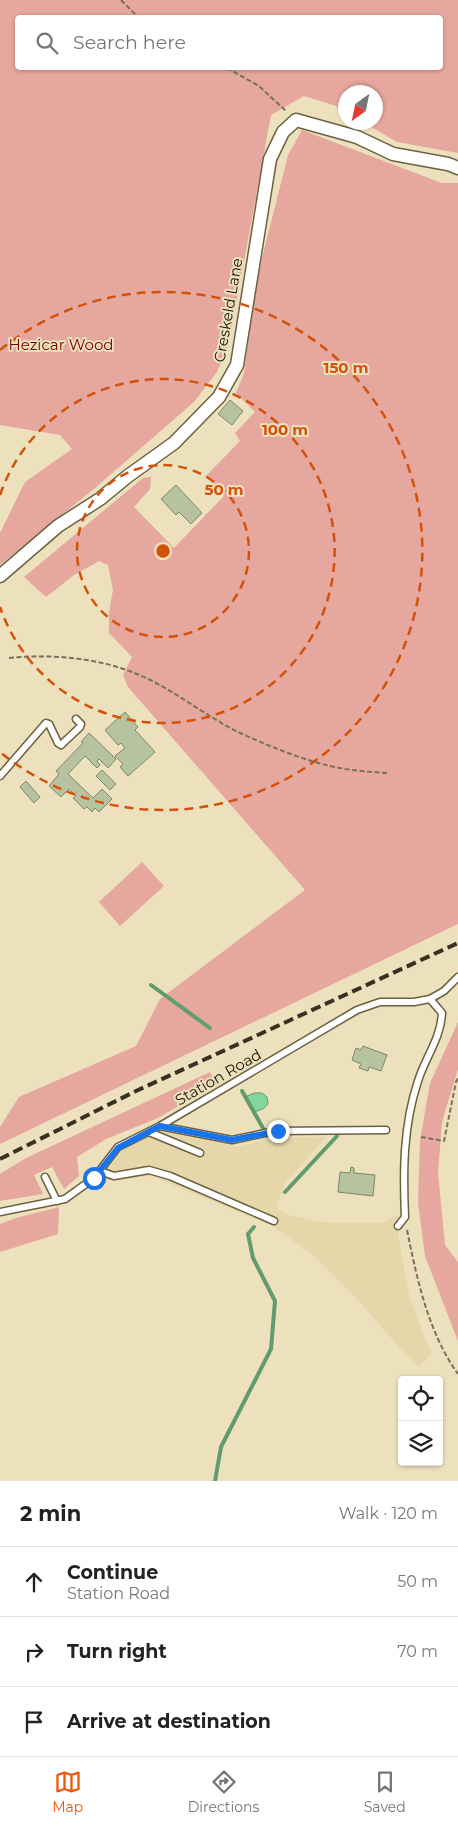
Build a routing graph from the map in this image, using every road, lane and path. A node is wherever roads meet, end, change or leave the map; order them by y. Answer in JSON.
{"nodes":[{"id":1,"x":121,"y":0,"type":"edge"},
{"id":2,"x":137,"y":15,"type":"edge"},
{"id":3,"x":231,"y":70,"type":"edge"},
{"id":4,"x":296,"y":120,"type":"junction"},
{"id":5,"x":458,"y":168,"type":"edge"},
{"id":6,"x":0,"y":576,"type":"edge"},
{"id":7,"x":8,"y":658,"type":"dead end"},
{"id":8,"x":76,"y":719,"type":"dead end"},
{"id":9,"x":387,"y":773,"type":"dead end"},
{"id":10,"x":0,"y":776,"type":"edge"},
{"id":11,"x":458,"y":977,"type":"edge"},
{"id":12,"x":430,"y":999,"type":"junction"},
{"id":13,"x":458,"y":1078,"type":"edge"},
{"id":14,"x":160,"y":1126,"type":"junction"},
{"id":15,"x":386,"y":1130,"type":"dead end"},
{"id":16,"x":149,"y":1132,"type":"junction"},
{"id":17,"x":421,"y":1137,"type":"dead end"},
{"id":18,"x":200,"y":1153,"type":"dead end"},
{"id":19,"x":100,"y":1171,"type":"junction"},
{"id":20,"x":45,"y":1177,"type":"dead end"},
{"id":21,"x":57,"y":1201,"type":"junction"},
{"id":22,"x":0,"y":1212,"type":"edge"},
{"id":23,"x":405,"y":1218,"type":"junction"},
{"id":24,"x":274,"y":1221,"type":"dead end"},
{"id":25,"x":398,"y":1226,"type":"dead end"},
{"id":26,"x":458,"y":1374,"type":"edge"}],
"edges":[{"from":1,"to":2,"type":"path"},
{"from":3,"to":4,"type":"path"},
{"from":4,"to":5,"type":"street"},
{"from":4,"to":6,"type":"street","name":"Creskeld Lane"},
{"from":7,"to":9,"type":"path"},
{"from":8,"to":10,"type":"lane"},
{"from":11,"to":12,"type":"lane","name":"Station Road"},
{"from":12,"to":14,"type":"lane","name":"Station Road"},
{"from":12,"to":23,"type":"lane"},
{"from":13,"to":17,"type":"path"},
{"from":14,"to":15,"type":"lane"},
{"from":14,"to":16,"type":"lane","name":"Station Road"},
{"from":16,"to":18,"type":"lane"},
{"from":16,"to":19,"type":"lane","name":"Station Road"},
{"from":19,"to":21,"type":"lane","name":"Station Road"},
{"from":19,"to":24,"type":"lane"},
{"from":20,"to":21,"type":"lane"},
{"from":21,"to":22,"type":"lane","name":"Station Road"},
{"from":23,"to":25,"type":"lane"},
{"from":23,"to":26,"type":"path"}]}
